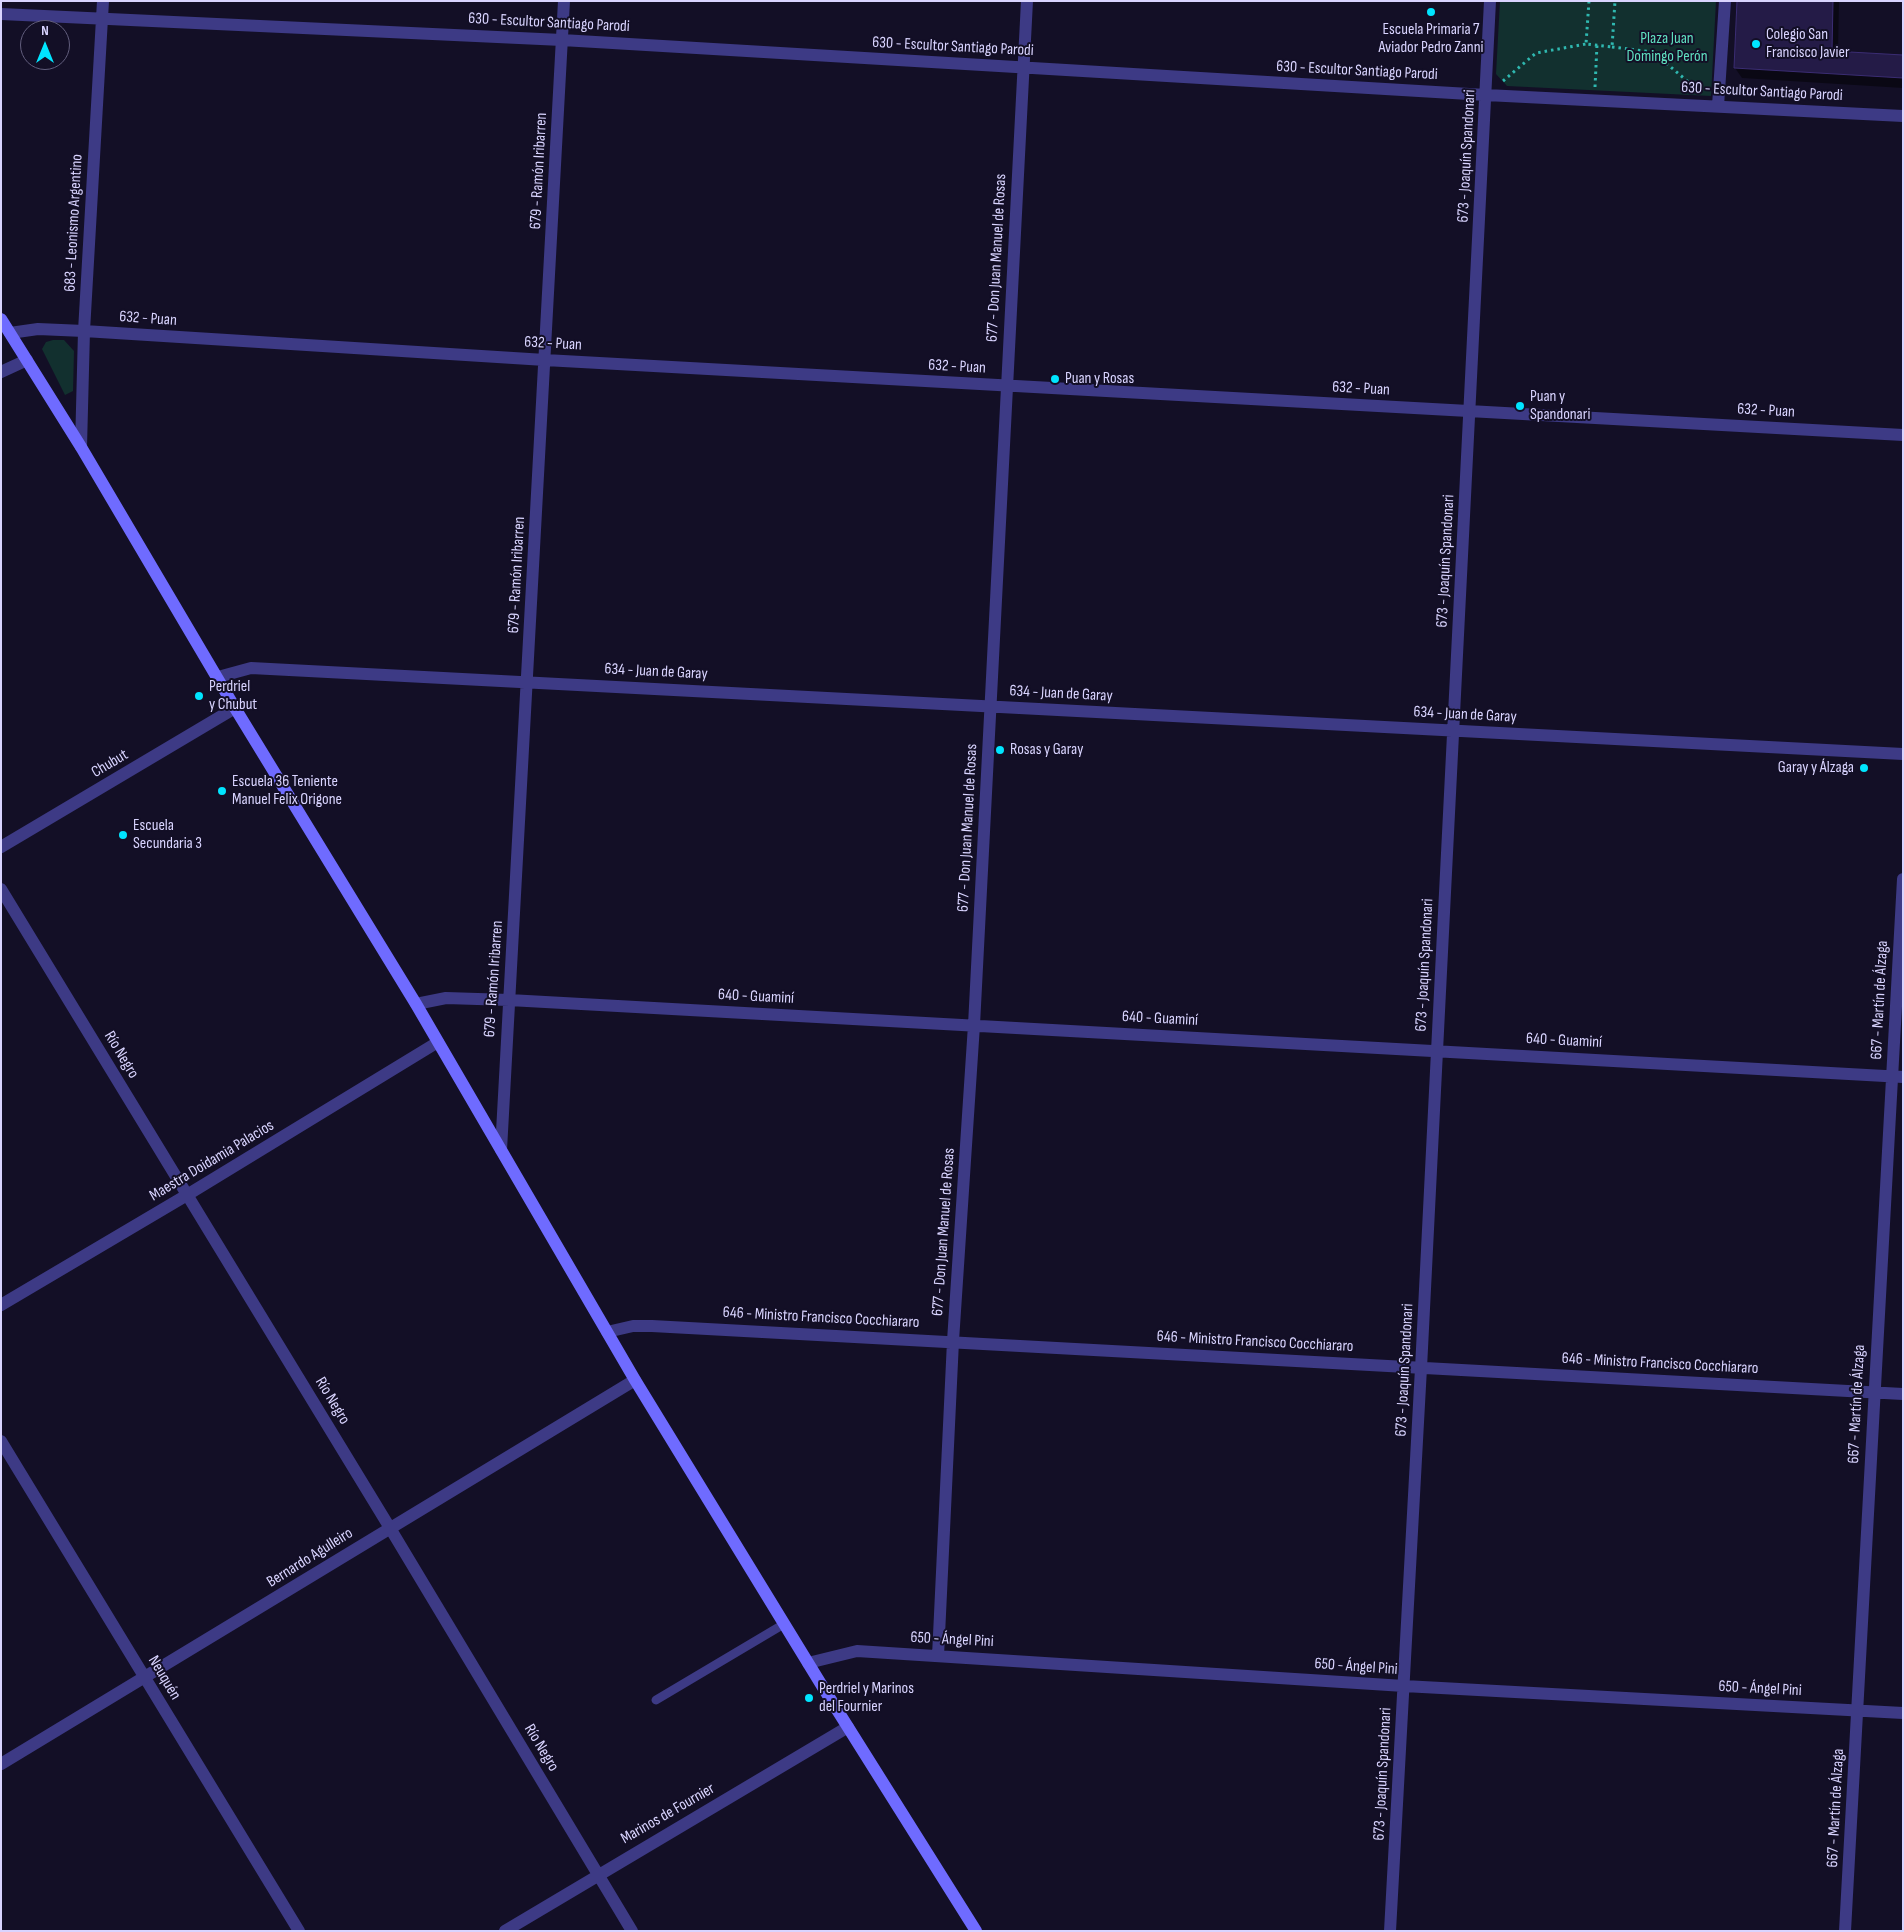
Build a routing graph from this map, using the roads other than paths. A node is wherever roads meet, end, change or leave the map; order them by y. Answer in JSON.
{"nodes":[{"id":1,"x":103,"y":1,"type":"edge"},
{"id":2,"x":564,"y":1,"type":"edge"},
{"id":3,"x":1027,"y":1,"type":"edge"},
{"id":4,"x":1490,"y":1,"type":"edge"},
{"id":5,"x":1725,"y":1,"type":"edge"},
{"id":6,"x":1,"y":14,"type":"edge"},
{"id":7,"x":102,"y":18,"type":"junction"},
{"id":8,"x":562,"y":40,"type":"junction"},
{"id":9,"x":1024,"y":68,"type":"junction"},
{"id":10,"x":1486,"y":95,"type":"junction"},
{"id":11,"x":1718,"y":106,"type":"junction"},
{"id":12,"x":1903,"y":116,"type":"edge"},
{"id":13,"x":1,"y":319,"type":"edge"},
{"id":14,"x":84,"y":331,"type":"junction"},
{"id":15,"x":10,"y":333,"type":"junction"},
{"id":16,"x":27,"y":360,"type":"junction"},
{"id":17,"x":545,"y":360,"type":"junction"},
{"id":18,"x":1,"y":372,"type":"edge"},
{"id":19,"x":1006,"y":386,"type":"junction"},
{"id":20,"x":1470,"y":411,"type":"junction"},
{"id":21,"x":1903,"y":435,"type":"edge"},
{"id":22,"x":81,"y":447,"type":"junction"},
{"id":23,"x":218,"y":677,"type":"junction"},
{"id":24,"x":528,"y":682,"type":"junction"},
{"id":25,"x":990,"y":706,"type":"junction"},
{"id":26,"x":235,"y":708,"type":"junction"},
{"id":27,"x":1453,"y":731,"type":"junction"},
{"id":28,"x":1903,"y":754,"type":"edge"},
{"id":29,"x":1,"y":848,"type":"edge"},
{"id":30,"x":1903,"y":879,"type":"edge"},
{"id":31,"x":1,"y":889,"type":"edge"},
{"id":32,"x":509,"y":1000,"type":"junction"},
{"id":33,"x":416,"y":1004,"type":"junction"},
{"id":34,"x":974,"y":1025,"type":"junction"},
{"id":35,"x":438,"y":1042,"type":"junction"},
{"id":36,"x":1437,"y":1050,"type":"junction"},
{"id":37,"x":1897,"y":1077,"type":"edge"},
{"id":38,"x":501,"y":1150,"type":"junction"},
{"id":39,"x":187,"y":1195,"type":"junction"},
{"id":40,"x":1,"y":1305,"type":"edge"},
{"id":41,"x":607,"y":1332,"type":"junction"},
{"id":42,"x":953,"y":1341,"type":"junction"},
{"id":43,"x":1421,"y":1368,"type":"junction"},
{"id":44,"x":636,"y":1380,"type":"junction"},
{"id":45,"x":1874,"y":1392,"type":"junction"},
{"id":46,"x":1903,"y":1394,"type":"edge"},
{"id":47,"x":1,"y":1441,"type":"edge"},
{"id":48,"x":390,"y":1528,"type":"junction"},
{"id":49,"x":784,"y":1624,"type":"junction"},
{"id":50,"x":938,"y":1656,"type":"junction"},
{"id":51,"x":808,"y":1663,"type":"junction"},
{"id":52,"x":145,"y":1678,"type":"junction"},
{"id":53,"x":1404,"y":1686,"type":"junction"},
{"id":54,"x":656,"y":1700,"type":"dead end"},
{"id":55,"x":1858,"y":1710,"type":"junction"},
{"id":56,"x":1903,"y":1713,"type":"edge"},
{"id":57,"x":848,"y":1727,"type":"junction"},
{"id":58,"x":1,"y":1764,"type":"edge"},
{"id":59,"x":598,"y":1874,"type":"junction"},
{"id":60,"x":299,"y":1931,"type":"edge"},
{"id":61,"x":505,"y":1931,"type":"edge"},
{"id":62,"x":632,"y":1931,"type":"edge"},
{"id":63,"x":976,"y":1931,"type":"edge"},
{"id":64,"x":1390,"y":1931,"type":"edge"},
{"id":65,"x":1845,"y":1931,"type":"edge"}],
"edges":[{"from":1,"to":7,"type":"street","name":"683 - Leonismo Argentino"},
{"from":2,"to":8,"type":"street","name":"679 - Ramón Iribarren"},
{"from":3,"to":9,"type":"street","name":"677 - Don Juan Manuel de Rosas"},
{"from":4,"to":10,"type":"street","name":"673 - Joaquín Spandonari"},
{"from":5,"to":11,"type":"street"},
{"from":6,"to":7,"type":"street","name":"630 - Escultor Santiago Parodi"},
{"from":7,"to":8,"type":"street","name":"630 - Escultor Santiago Parodi"},
{"from":7,"to":14,"type":"street","name":"683 - Leonismo Argentino"},
{"from":8,"to":9,"type":"street","name":"630 - Escultor Santiago Parodi"},
{"from":8,"to":17,"type":"street","name":"679 - Ramón Iribarren"},
{"from":9,"to":10,"type":"street","name":"630 - Escultor Santiago Parodi"},
{"from":9,"to":19,"type":"street","name":"677 - Don Juan Manuel de Rosas"},
{"from":10,"to":11,"type":"street","name":"630 - Escultor Santiago Parodi"},
{"from":10,"to":20,"type":"street","name":"673 - Joaquín Spandonari"},
{"from":11,"to":12,"type":"street","name":"630 - Escultor Santiago Parodi"},
{"from":13,"to":15,"type":"main road"},
{"from":14,"to":15,"type":"street","name":"632 - Puan"},
{"from":14,"to":17,"type":"street","name":"632 - Puan"},
{"from":14,"to":22,"type":"street","name":"683 - Leonismo Argentino"},
{"from":15,"to":16,"type":"main road"},
{"from":16,"to":18,"type":"street"},
{"from":16,"to":22,"type":"main road"},
{"from":17,"to":19,"type":"street","name":"632 - Puan"},
{"from":17,"to":24,"type":"street","name":"679 - Ramón Iribarren"},
{"from":19,"to":20,"type":"street","name":"632 - Puan"},
{"from":19,"to":25,"type":"street","name":"677 - Don Juan Manuel de Rosas"},
{"from":20,"to":21,"type":"street","name":"632 - Puan"},
{"from":20,"to":27,"type":"street","name":"673 - Joaquín Spandonari"},
{"from":22,"to":23,"type":"main road"},
{"from":23,"to":24,"type":"street","name":"634 - Juan de Garay"},
{"from":23,"to":26,"type":"main road"},
{"from":24,"to":25,"type":"street","name":"634 - Juan de Garay"},
{"from":24,"to":32,"type":"street","name":"679 - Ramón Iribarren"},
{"from":25,"to":27,"type":"street","name":"634 - Juan de Garay"},
{"from":25,"to":34,"type":"street","name":"677 - Don Juan Manuel de Rosas"},
{"from":26,"to":29,"type":"street","name":"Chubut"},
{"from":26,"to":33,"type":"main road"},
{"from":27,"to":28,"type":"street","name":"634 - Juan de Garay"},
{"from":27,"to":36,"type":"street","name":"673 - Joaquín Spandonari"},
{"from":30,"to":37,"type":"street","name":"667 - Martín de Álzaga"},
{"from":31,"to":39,"type":"street","name":"Río Negro"},
{"from":32,"to":33,"type":"street","name":"640 - Guaminí"},
{"from":32,"to":34,"type":"street","name":"640 - Guaminí"},
{"from":32,"to":38,"type":"street","name":"679 - Ramón Iribarren"},
{"from":33,"to":35,"type":"main road"},
{"from":34,"to":36,"type":"street","name":"640 - Guaminí"},
{"from":34,"to":42,"type":"street","name":"677 - Don Juan Manuel de Rosas"},
{"from":35,"to":38,"type":"main road"},
{"from":35,"to":39,"type":"street","name":"Maestra Doidamia Palacios"},
{"from":36,"to":37,"type":"street","name":"640 - Guaminí"},
{"from":36,"to":43,"type":"street","name":"673 - Joaquín Spandonari"},
{"from":37,"to":45,"type":"street","name":"667 - Martín de Álzaga"},
{"from":38,"to":41,"type":"main road"},
{"from":39,"to":40,"type":"street","name":"Maestra Doidamia Palacios"},
{"from":39,"to":48,"type":"street","name":"Río Negro"},
{"from":41,"to":42,"type":"street","name":"646 - Ministro Francisco Cocchiararo"},
{"from":41,"to":44,"type":"main road"},
{"from":42,"to":43,"type":"street","name":"646 - Ministro Francisco Cocchiararo"},
{"from":42,"to":50,"type":"street","name":"677 - Don Juan Manuel de Rosas"},
{"from":43,"to":45,"type":"street","name":"646 - Ministro Francisco Cocchiararo"},
{"from":43,"to":53,"type":"street","name":"673 - Joaquín Spandonari"},
{"from":44,"to":48,"type":"street","name":"Bernardo Agulleiro"},
{"from":44,"to":49,"type":"main road"},
{"from":45,"to":46,"type":"street","name":"646 - Ministro Francisco Cocchiararo"},
{"from":45,"to":55,"type":"street","name":"667 - Martín de Álzaga"},
{"from":47,"to":52,"type":"street","name":"Neuquén"},
{"from":48,"to":52,"type":"street","name":"Bernardo Agulleiro"},
{"from":48,"to":59,"type":"street","name":"Río Negro"},
{"from":49,"to":51,"type":"main road"},
{"from":49,"to":54,"type":"lane"},
{"from":50,"to":51,"type":"street","name":"650 - Ángel Pini"},
{"from":50,"to":53,"type":"street","name":"650 - Ángel Pini"},
{"from":51,"to":57,"type":"main road"},
{"from":52,"to":58,"type":"street","name":"Bernardo Agulleiro"},
{"from":52,"to":60,"type":"street","name":"Neuquén"},
{"from":53,"to":55,"type":"street","name":"650 - Ángel Pini"},
{"from":53,"to":64,"type":"street","name":"673 - Joaquín Spandonari"},
{"from":55,"to":56,"type":"street","name":"650 - Ángel Pini"},
{"from":55,"to":65,"type":"street","name":"667 - Martín de Álzaga"},
{"from":57,"to":59,"type":"street","name":"Marinos de Fournier"},
{"from":57,"to":63,"type":"main road"},
{"from":59,"to":61,"type":"street","name":"Marinos de Fournier"},
{"from":59,"to":62,"type":"street","name":"Río Negro"}]}
